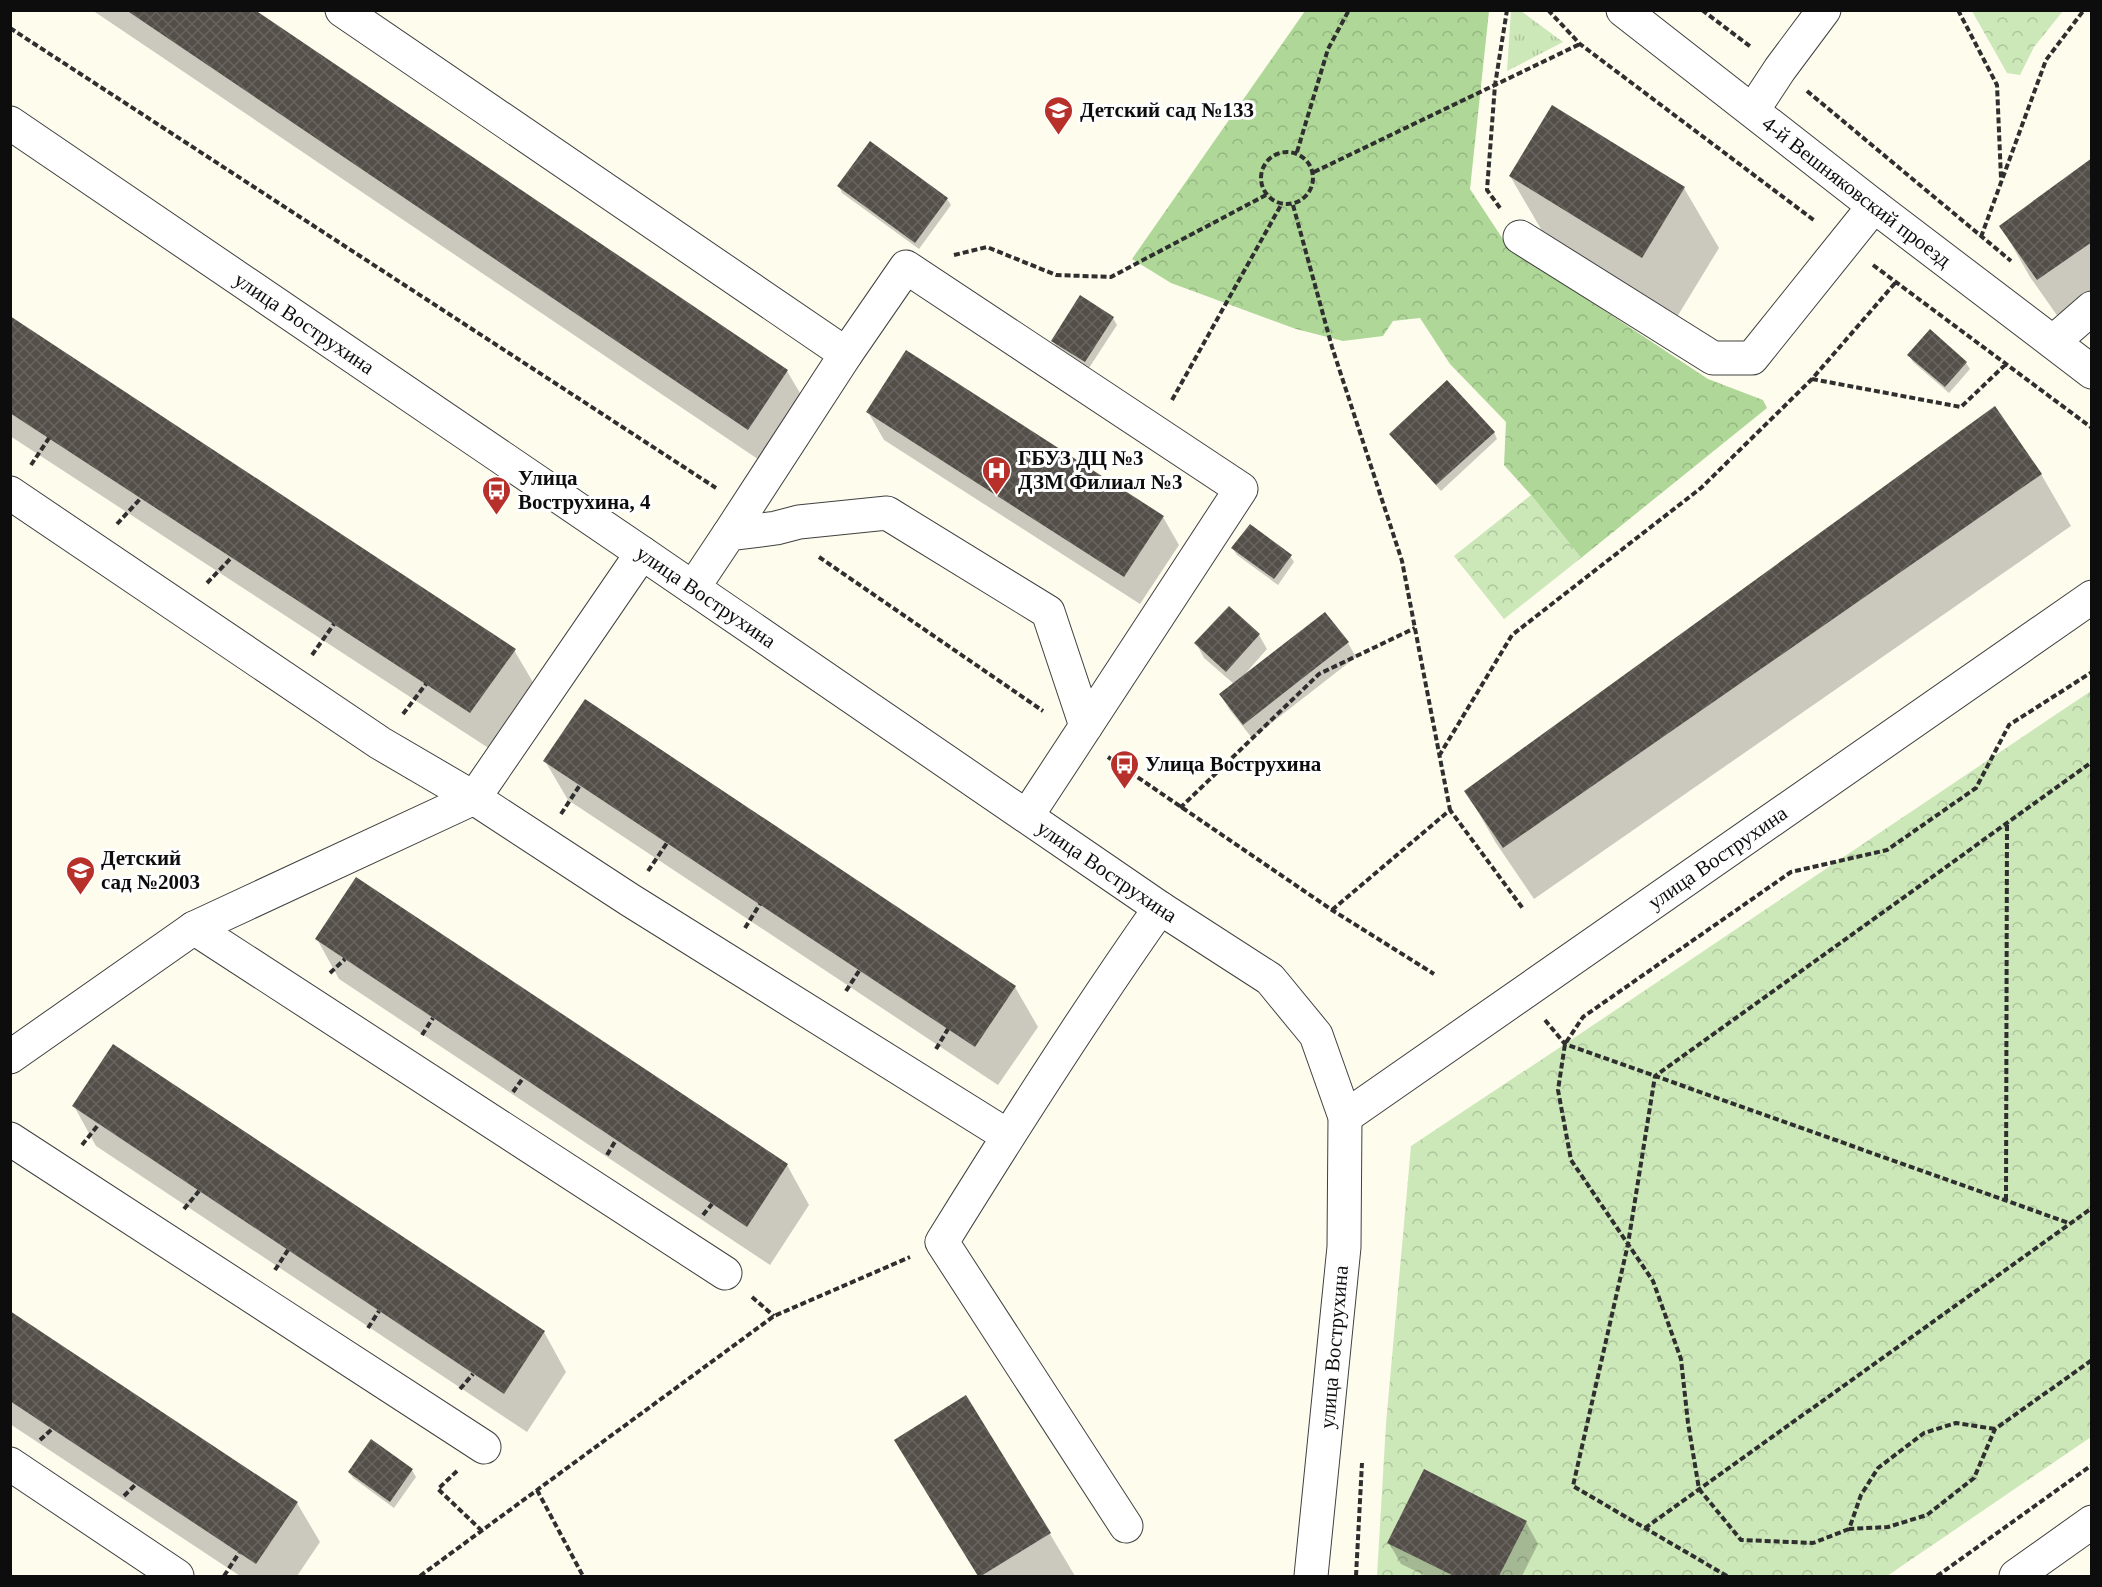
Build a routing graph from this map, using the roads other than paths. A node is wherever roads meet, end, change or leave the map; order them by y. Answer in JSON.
{"nodes":[{"id":1,"x":342,"y":10,"type":"edge"},
{"id":2,"x":1623,"y":10,"type":"edge"},
{"id":3,"x":1824,"y":10,"type":"edge"},
{"id":4,"x":1753,"y":110,"type":"junction"},
{"id":5,"x":10,"y":123,"type":"edge"},
{"id":6,"x":1874,"y":206,"type":"junction"},
{"id":7,"x":1520,"y":237,"type":"road end"},
{"id":8,"x":2091,"y":308,"type":"edge"},
{"id":9,"x":2053,"y":342,"type":"junction"},
{"id":10,"x":846,"y":354,"type":"junction"},
{"id":11,"x":2091,"y":372,"type":"edge"},
{"id":12,"x":10,"y":493,"type":"edge"},
{"id":13,"x":729,"y":534,"type":"junction"},
{"id":14,"x":642,"y":553,"type":"junction"},
{"id":15,"x":693,"y":588,"type":"junction"},
{"id":16,"x":2091,"y":597,"type":"edge"},
{"id":17,"x":1086,"y":726,"type":"junction"},
{"id":18,"x":474,"y":798,"type":"junction"},
{"id":19,"x":1027,"y":816,"type":"junction"},
{"id":20,"x":1160,"y":908,"type":"junction"},
{"id":21,"x":194,"y":928,"type":"junction"},
{"id":22,"x":10,"y":1057,"type":"edge"},
{"id":23,"x":1345,"y":1117,"type":"junction"},
{"id":24,"x":1008,"y":1136,"type":"junction"},
{"id":25,"x":10,"y":1139,"type":"edge"},
{"id":26,"x":725,"y":1273,"type":"dead end"},
{"id":27,"x":484,"y":1447,"type":"road end"},
{"id":28,"x":10,"y":1464,"type":"edge"},
{"id":29,"x":2091,"y":1522,"type":"edge"},
{"id":30,"x":1126,"y":1526,"type":"dead end"},
{"id":31,"x":177,"y":1576,"type":"edge"},
{"id":32,"x":1311,"y":1576,"type":"edge"},
{"id":33,"x":2016,"y":1576,"type":"edge"}],
"edges":[{"from":1,"to":10,"type":"street"},
{"from":2,"to":4,"type":"street","name":"4-й Вешняковский проезд"},
{"from":3,"to":4,"type":"street"},
{"from":4,"to":6,"type":"street","name":"4-й Вешняковский проезд"},
{"from":5,"to":14,"type":"street","name":"улица Вострухина"},
{"from":6,"to":7,"type":"street"},
{"from":6,"to":9,"type":"street","name":"4-й Вешняковский проезд"},
{"from":8,"to":9,"type":"street"},
{"from":9,"to":11,"type":"street","name":"4-й Вешняковский проезд"},
{"from":10,"to":13,"type":"street"},
{"from":10,"to":17,"type":"street"},
{"from":12,"to":18,"type":"street"},
{"from":13,"to":15,"type":"street"},
{"from":13,"to":17,"type":"street"},
{"from":14,"to":15,"type":"street","name":"улица Вострухина"},
{"from":14,"to":18,"type":"street"},
{"from":15,"to":19,"type":"street","name":"улица Вострухина"},
{"from":16,"to":23,"type":"street","name":"улица Вострухина"},
{"from":17,"to":19,"type":"street"},
{"from":18,"to":21,"type":"street"},
{"from":18,"to":24,"type":"street"},
{"from":19,"to":20,"type":"street","name":"улица Вострухина"},
{"from":20,"to":23,"type":"street","name":"улица Вострухина"},
{"from":20,"to":24,"type":"street"},
{"from":21,"to":22,"type":"street"},
{"from":21,"to":26,"type":"street"},
{"from":23,"to":32,"type":"street","name":"улица Вострухина"},
{"from":24,"to":30,"type":"street"},
{"from":25,"to":27,"type":"street"},
{"from":28,"to":31,"type":"street"},
{"from":29,"to":33,"type":"street"}]}
